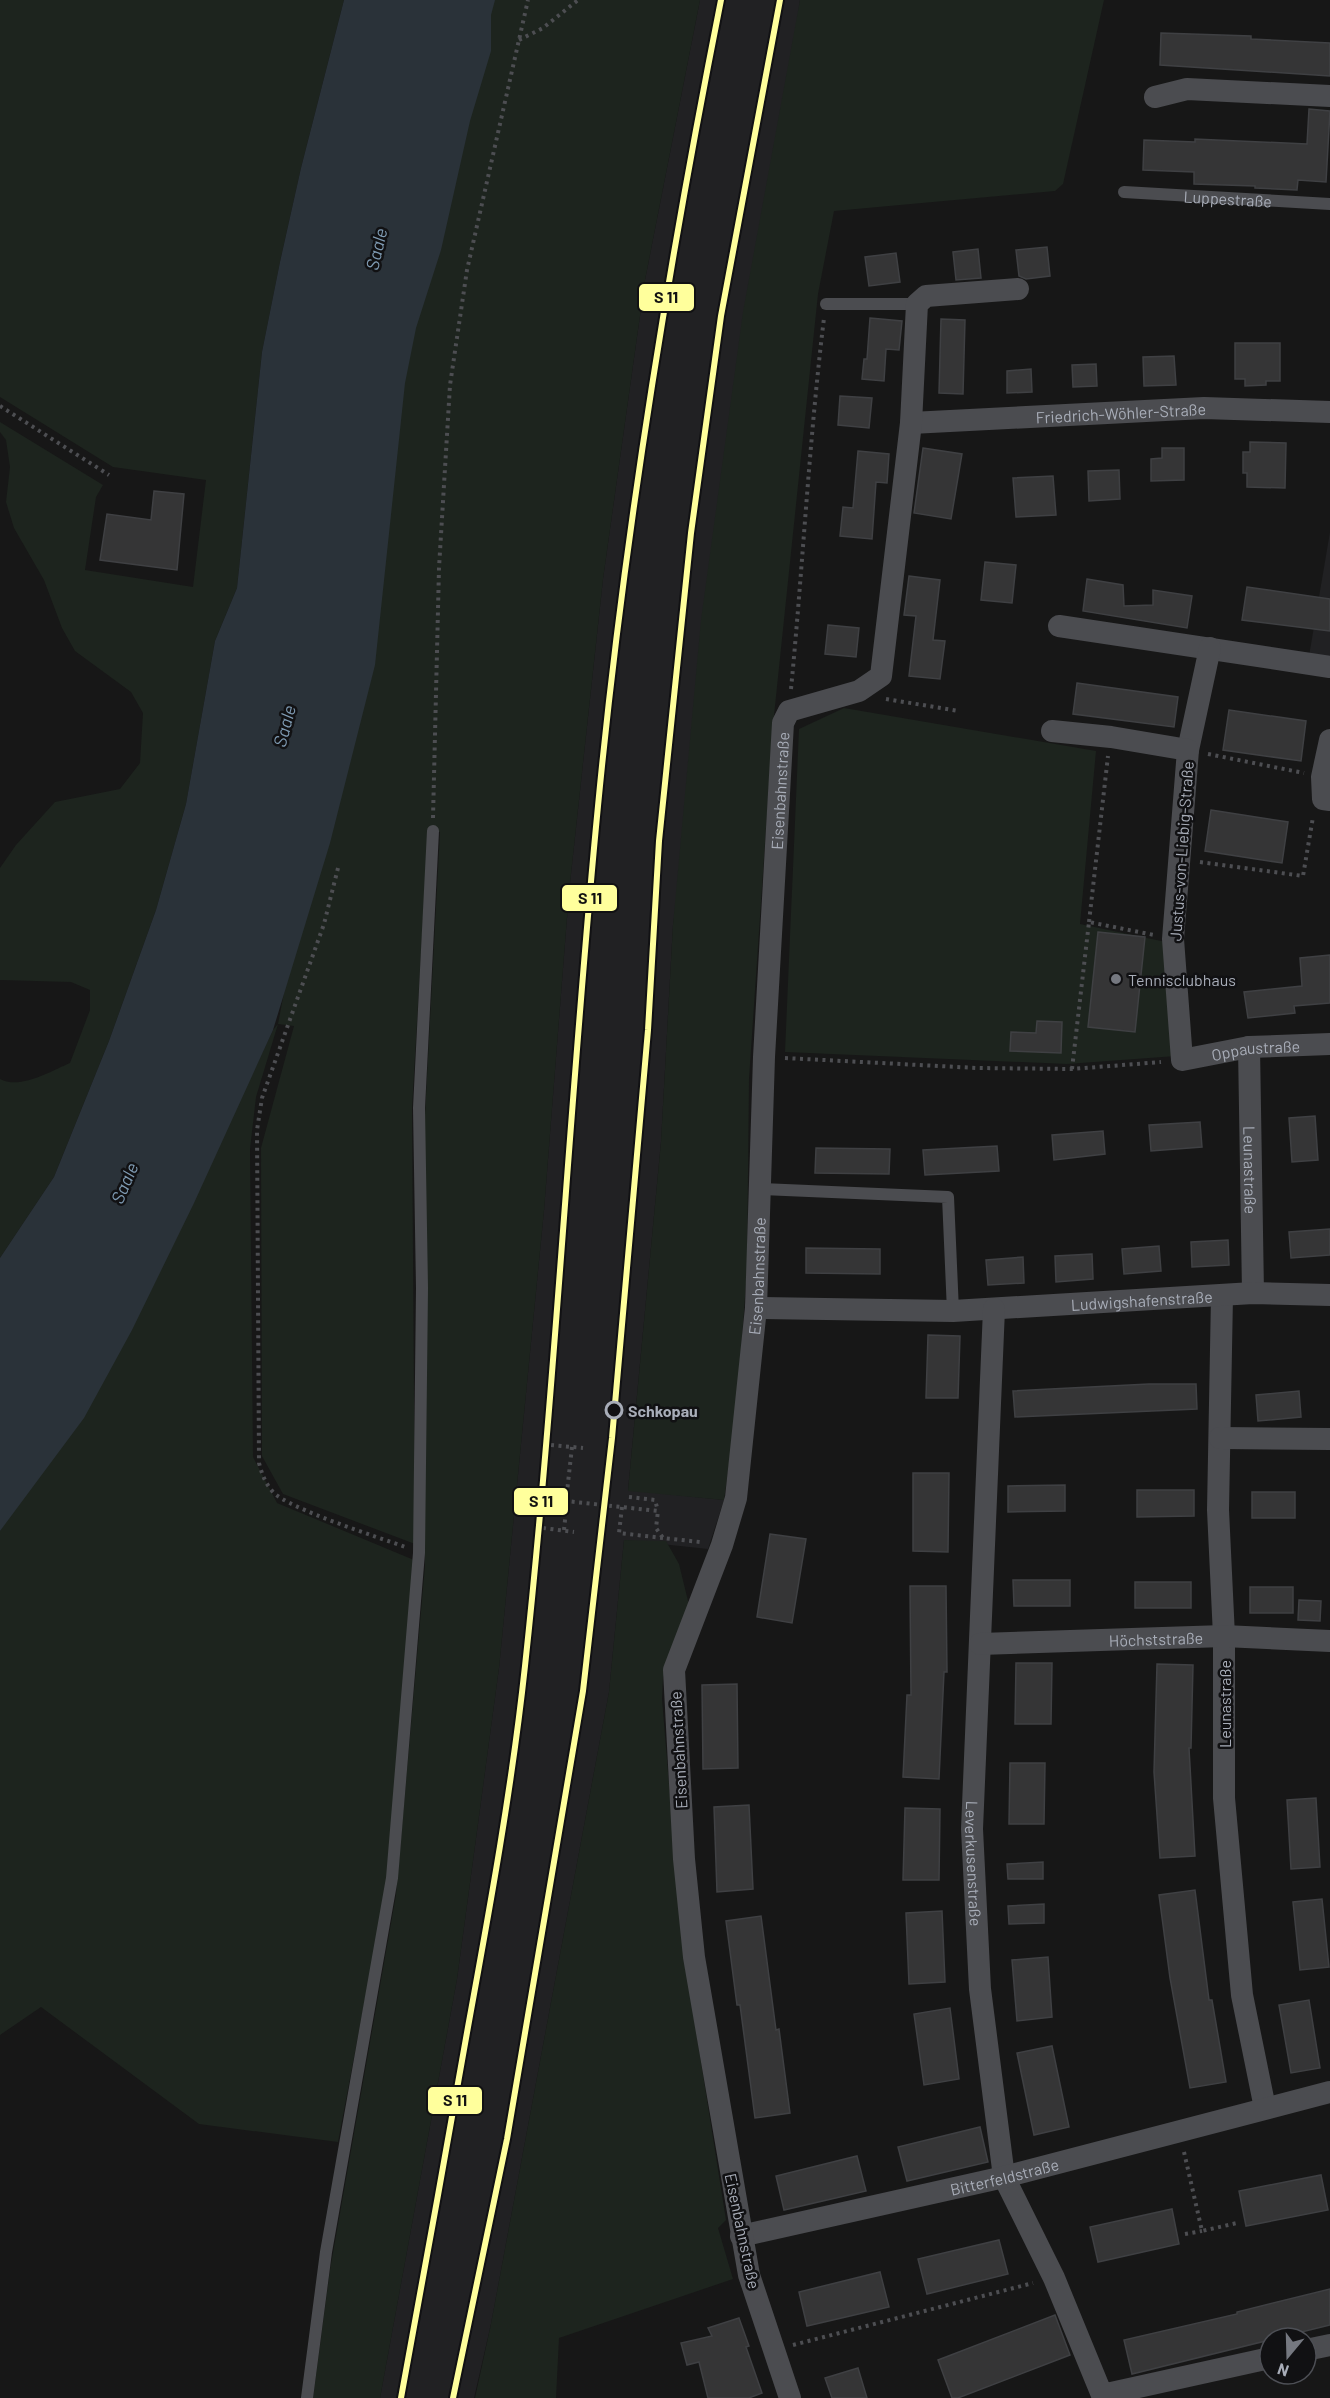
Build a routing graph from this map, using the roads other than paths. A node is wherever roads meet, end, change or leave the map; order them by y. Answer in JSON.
{"nodes":[{"id":1,"x":1330,"y":96,"type":"edge"},
{"id":2,"x":1155,"y":97,"type":"dead end"},
{"id":3,"x":1124,"y":192,"type":"dead end"},
{"id":4,"x":1330,"y":204,"type":"edge"},
{"id":5,"x":1018,"y":289,"type":"dead end"},
{"id":6,"x":826,"y":304,"type":"road end"},
{"id":7,"x":917,"y":304,"type":"junction"},
{"id":8,"x":1330,"y":412,"type":"edge"},
{"id":9,"x":911,"y":423,"type":"junction"},
{"id":10,"x":1059,"y":626,"type":"dead end"},
{"id":11,"x":1210,"y":648,"type":"junction"},
{"id":12,"x":1330,"y":667,"type":"edge"},
{"id":13,"x":1052,"y":731,"type":"dead end"},
{"id":14,"x":1330,"y":740,"type":"edge"},
{"id":15,"x":1188,"y":750,"type":"junction"},
{"id":16,"x":1325,"y":792,"type":"edge"},
{"id":17,"x":433,"y":831,"type":"road end"},
{"id":18,"x":1330,"y":1044,"type":"edge"},
{"id":19,"x":1249,"y":1047,"type":"junction"},
{"id":20,"x":1182,"y":1060,"type":"joint"},
{"id":21,"x":760,"y":1189,"type":"junction"},
{"id":22,"x":1253,"y":1293,"type":"junction"},
{"id":23,"x":1330,"y":1295,"type":"edge"},
{"id":24,"x":1222,"y":1296,"type":"junction"},
{"id":25,"x":756,"y":1308,"type":"junction"},
{"id":26,"x":994,"y":1309,"type":"junction"},
{"id":27,"x":953,"y":1311,"type":"junction"},
{"id":28,"x":1220,"y":1438,"type":"junction"},
{"id":29,"x":1330,"y":1439,"type":"edge"},
{"id":30,"x":1224,"y":1636,"type":"junction"},
{"id":31,"x":1330,"y":1641,"type":"edge"},
{"id":32,"x":980,"y":1644,"type":"junction"},
{"id":33,"x":1330,"y":2092,"type":"edge"},
{"id":34,"x":1265,"y":2108,"type":"junction"},
{"id":35,"x":1004,"y":2177,"type":"junction"},
{"id":36,"x":741,"y":2236,"type":"junction"},
{"id":37,"x":1258,"y":2361,"type":"edge"},
{"id":38,"x":307,"y":2398,"type":"edge"},
{"id":39,"x":790,"y":2398,"type":"edge"}],
"edges":[{"from":1,"to":2,"type":"street"},
{"from":3,"to":4,"type":"lane","name":"Luppestraße"},
{"from":5,"to":7,"type":"street"},
{"from":6,"to":7,"type":"lane"},
{"from":7,"to":9,"type":"street","name":"Eisenbahnstraße"},
{"from":8,"to":9,"type":"street","name":"Friedrich-Wöhler-Straße"},
{"from":9,"to":21,"type":"street","name":"Eisenbahnstraße"},
{"from":10,"to":11,"type":"street"},
{"from":11,"to":12,"type":"street"},
{"from":11,"to":15,"type":"street","name":"Justus-von-Liebig-Straße"},
{"from":13,"to":15,"type":"street","name":"Justus-von-Liebig-Straße"},
{"from":14,"to":16,"type":"street"},
{"from":15,"to":20,"type":"street","name":"Justus-von-Liebig-Straße"},
{"from":17,"to":38,"type":"lane"},
{"from":18,"to":19,"type":"street","name":"Oppaustraße"},
{"from":19,"to":20,"type":"street","name":"Oppaustraße"},
{"from":19,"to":22,"type":"street","name":"Leunastraße"},
{"from":21,"to":25,"type":"street","name":"Eisenbahnstraße"},
{"from":21,"to":27,"type":"lane"},
{"from":22,"to":23,"type":"street","name":"Ludwigshafenstraße"},
{"from":22,"to":24,"type":"street","name":"Ludwigshafenstraße"},
{"from":24,"to":26,"type":"street","name":"Ludwigshafenstraße"},
{"from":24,"to":28,"type":"street","name":"Leunastraße"},
{"from":25,"to":27,"type":"street","name":"Ludwigshafenstraße"},
{"from":25,"to":36,"type":"street","name":"Eisenbahnstraße"},
{"from":26,"to":27,"type":"street","name":"Ludwigshafenstraße"},
{"from":26,"to":32,"type":"street","name":"Leverkusenstraße"},
{"from":28,"to":29,"type":"street"},
{"from":28,"to":30,"type":"street","name":"Leunastraße"},
{"from":30,"to":31,"type":"street","name":"Höchststraße"},
{"from":30,"to":32,"type":"street","name":"Höchststraße"},
{"from":30,"to":34,"type":"street","name":"Leunastraße"},
{"from":32,"to":35,"type":"street","name":"Leverkusenstraße"},
{"from":33,"to":34,"type":"street","name":"Bitterfeldstraße"},
{"from":34,"to":35,"type":"street","name":"Bitterfeldstraße"},
{"from":35,"to":36,"type":"street","name":"Bitterfeldstraße"},
{"from":35,"to":37,"type":"street","name":"Leverkusenstraße"},
{"from":36,"to":39,"type":"street","name":"Eisenbahnstraße"}]}
